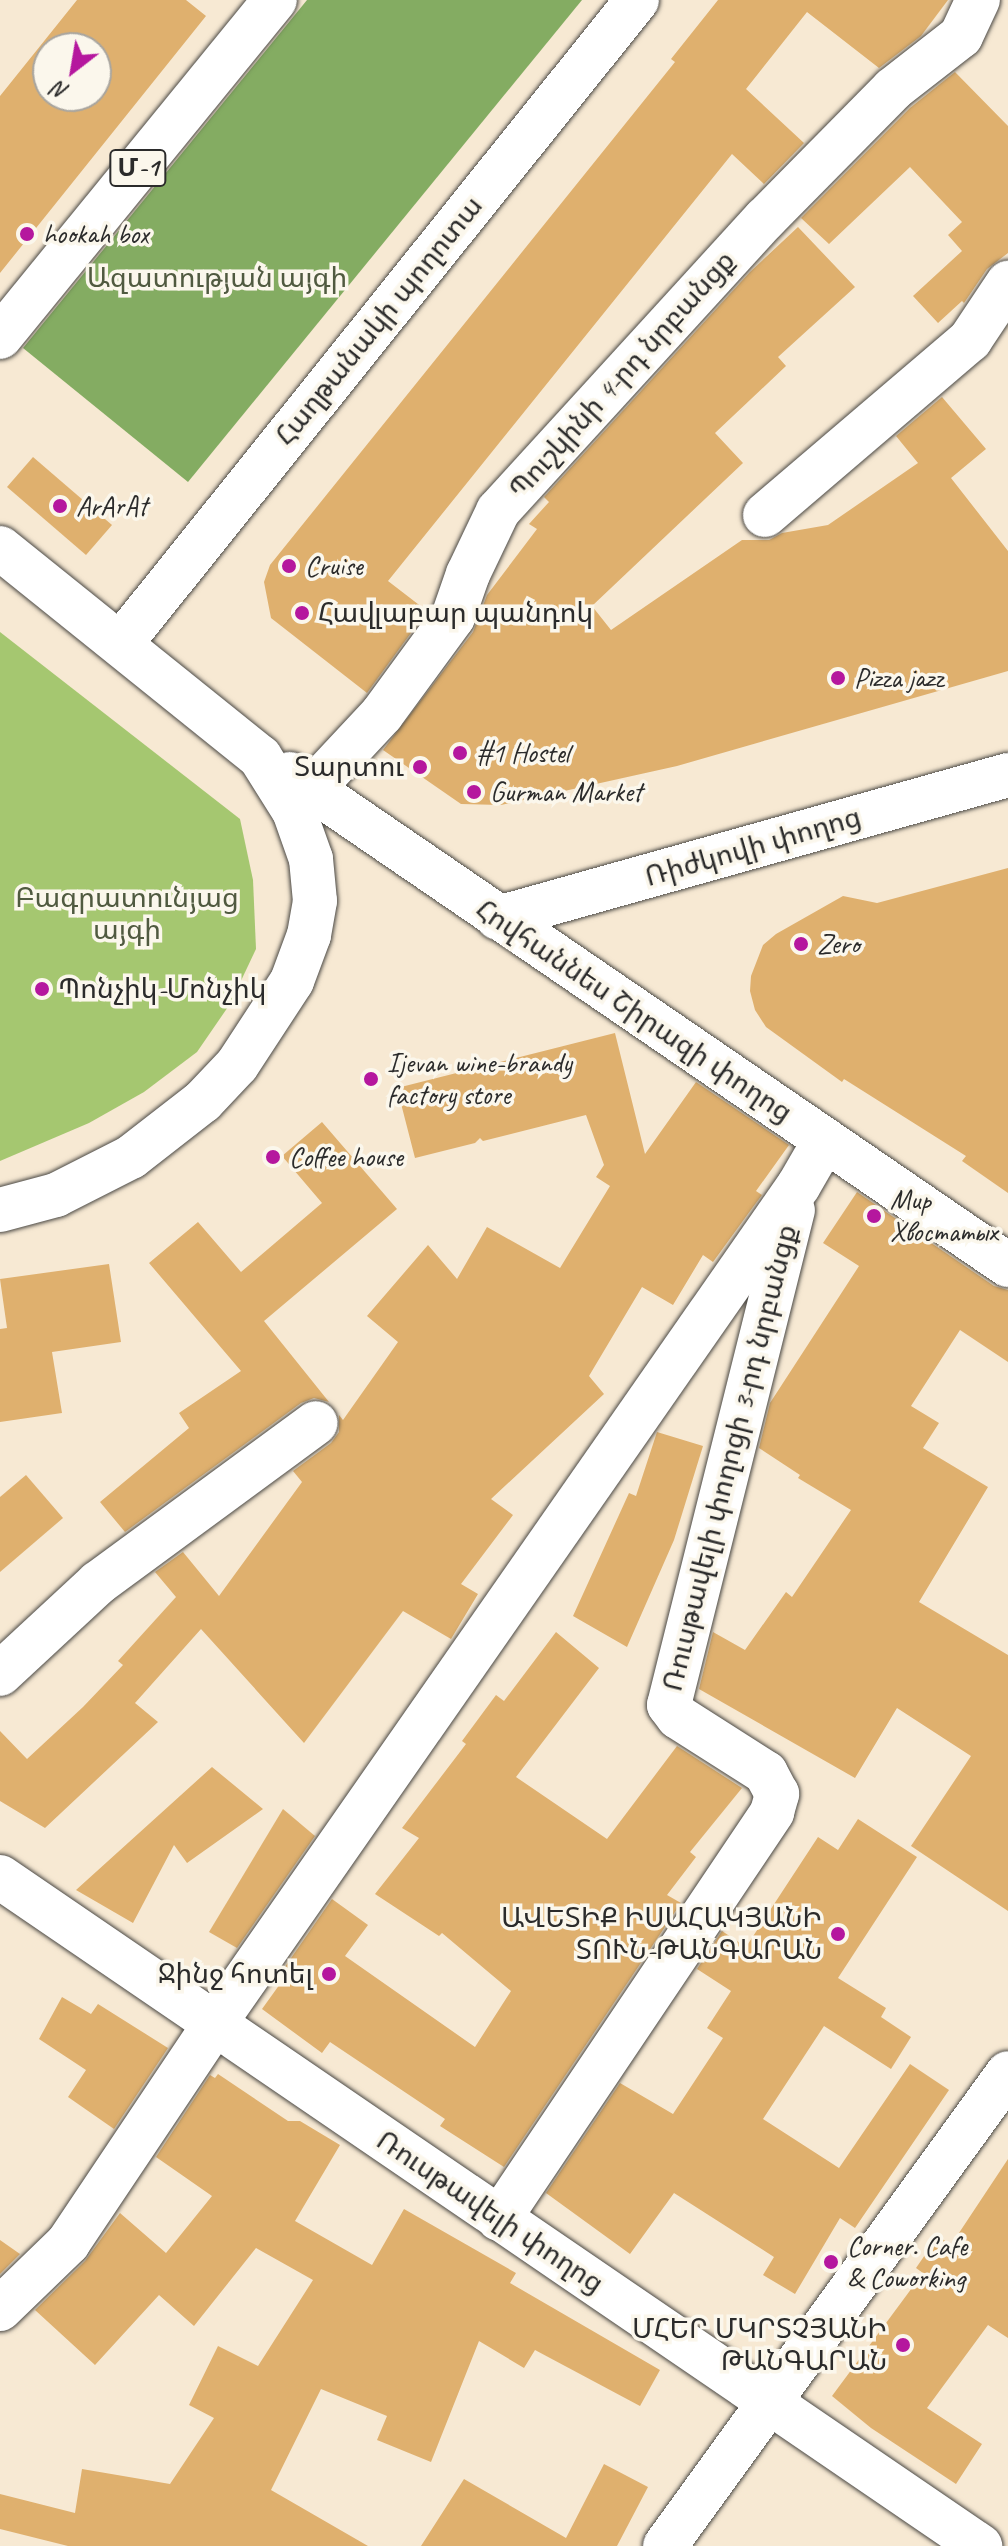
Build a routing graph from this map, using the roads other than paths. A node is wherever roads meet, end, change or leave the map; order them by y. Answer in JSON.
{"nodes":[{"id":1,"x":275,"y":0,"type":"edge"},
{"id":2,"x":637,"y":0,"type":"edge"},
{"id":3,"x":978,"y":0,"type":"edge"},
{"id":4,"x":1008,"y":283,"type":"edge"},
{"id":5,"x":0,"y":337,"type":"edge"},
{"id":6,"x":765,"y":515,"type":"dead end"},
{"id":7,"x":0,"y":548,"type":"edge"},
{"id":8,"x":122,"y":642,"type":"junction"},
{"id":9,"x":260,"y":757,"type":"junction"},
{"id":10,"x":1008,"y":775,"type":"edge"},
{"id":11,"x":313,"y":788,"type":"junction"},
{"id":12,"x":498,"y":918,"type":"junction"},
{"id":13,"x":825,"y":1140,"type":"junction"},
{"id":14,"x":799,"y":1185,"type":"junction"},
{"id":15,"x":0,"y":1210,"type":"edge"},
{"id":16,"x":1008,"y":1265,"type":"edge"},
{"id":17,"x":316,"y":1423,"type":"dead end"},
{"id":18,"x":0,"y":1674,"type":"edge"},
{"id":19,"x":0,"y":1877,"type":"edge"},
{"id":20,"x":215,"y":2023,"type":"junction"},
{"id":21,"x":1008,"y":2073,"type":"edge"},
{"id":22,"x":499,"y":2219,"type":"junction"},
{"id":23,"x":0,"y":2309,"type":"edge"},
{"id":24,"x":772,"y":2403,"type":"junction"},
{"id":25,"x":665,"y":2546,"type":"edge"},
{"id":26,"x":980,"y":2546,"type":"edge"}],
"edges":[{"from":1,"to":5,"type":"main road","number":"Մ-1"},
{"from":2,"to":8,"type":"main road","name":"Հաղթանակի պողոտա"},
{"from":3,"to":11,"type":"main road","name":"Պուշկինի 4-րդ նրբանցք"},
{"from":4,"to":6,"type":"main road"},
{"from":7,"to":8,"type":"main road"},
{"from":8,"to":9,"type":"main road"},
{"from":9,"to":11,"type":"main road","name":"Հովհաննես Շիրազի փողոց"},
{"from":9,"to":15,"type":"main road"},
{"from":10,"to":12,"type":"main road","name":"Ռիժկովի փողոց"},
{"from":11,"to":12,"type":"main road","name":"Հովհաննես Շիրազի փողոց"},
{"from":12,"to":13,"type":"main road","name":"Հովհաննես Շիրազի փողոց"},
{"from":13,"to":14,"type":"main road"},
{"from":13,"to":16,"type":"main road","name":"Հովհաննես Շիրազի փողոց"},
{"from":14,"to":20,"type":"main road"},
{"from":14,"to":22,"type":"main road","name":"Ռուսթավելի փողոցի 3-րդ նրբանցք"},
{"from":17,"to":18,"type":"main road"},
{"from":19,"to":20,"type":"main road","name":"Ռուսթավելի փողոց"},
{"from":20,"to":22,"type":"main road","name":"Ռուսթավելի փողոց"},
{"from":20,"to":23,"type":"main road"},
{"from":21,"to":24,"type":"main road"},
{"from":22,"to":24,"type":"main road","name":"Ռուսթավելի փողոց"},
{"from":24,"to":25,"type":"main road"},
{"from":24,"to":26,"type":"main road","name":"Ռուսթավելի փողոց"}]}
